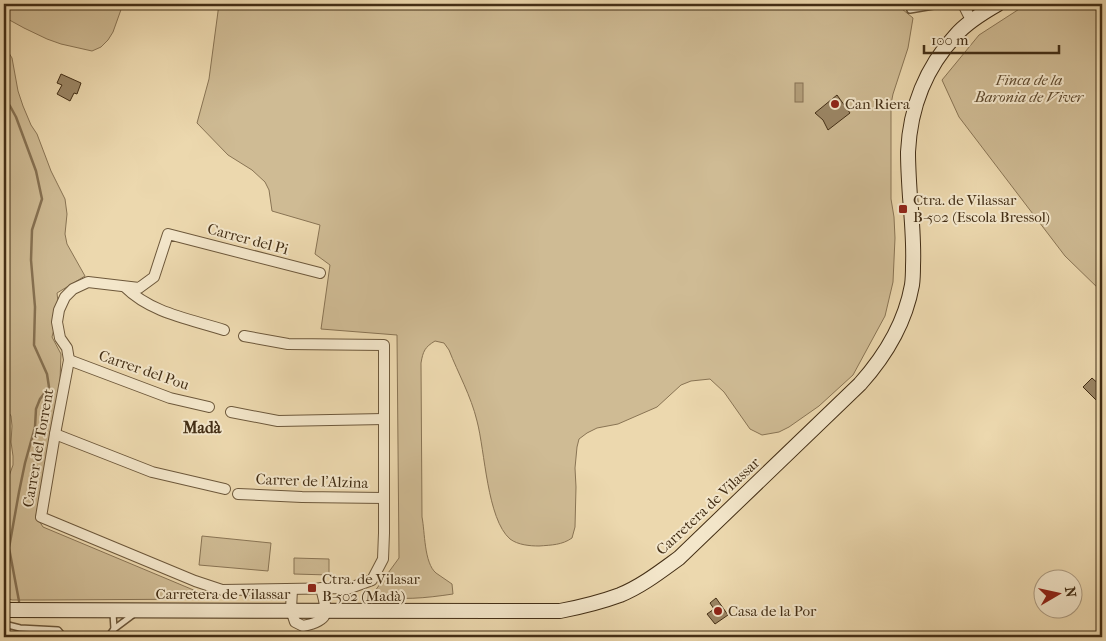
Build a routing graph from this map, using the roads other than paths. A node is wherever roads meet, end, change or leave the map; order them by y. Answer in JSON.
{"nodes":[{"id":1,"x":945,"y":4,"type":"edge"},
{"id":2,"x":963,"y":4,"type":"edge"},
{"id":3,"x":998,"y":4,"type":"edge"},
{"id":4,"x":910,"y":10,"type":"dead end"},
{"id":5,"x":972,"y":22,"type":"junction"},
{"id":6,"x":320,"y":273,"type":"dead end"},
{"id":7,"x":125,"y":287,"type":"junction"},
{"id":8,"x":224,"y":330,"type":"dead end"},
{"id":9,"x":244,"y":336,"type":"dead end"},
{"id":10,"x":69,"y":360,"type":"junction"},
{"id":11,"x":209,"y":407,"type":"dead end"},
{"id":12,"x":231,"y":412,"type":"dead end"},
{"id":13,"x":384,"y":419,"type":"junction"},
{"id":14,"x":55,"y":434,"type":"junction"},
{"id":15,"x":224,"y":489,"type":"dead end"},
{"id":16,"x":238,"y":494,"type":"dead end"},
{"id":17,"x":384,"y":498,"type":"junction"},
{"id":18,"x":321,"y":588,"type":"junction"},
{"id":19,"x":292,"y":589,"type":"junction"},
{"id":20,"x":4,"y":610,"type":"edge"},
{"id":21,"x":290,"y":610,"type":"junction"},
{"id":22,"x":326,"y":610,"type":"junction"},
{"id":23,"x":137,"y":611,"type":"junction"},
{"id":24,"x":113,"y":612,"type":"junction"},
{"id":25,"x":4,"y":624,"type":"edge"},
{"id":26,"x":114,"y":629,"type":"junction"},
{"id":27,"x":64,"y":637,"type":"edge"},
{"id":28,"x":108,"y":637,"type":"edge"}],
"edges":[{"from":1,"to":4,"type":"lane"},
{"from":2,"to":5,"type":"street"},
{"from":3,"to":5,"type":"street","name":"Carretera de Vilassar"},
{"from":5,"to":22,"type":"street","name":"Carretera de Vilassar"},
{"from":6,"to":7,"type":"street","name":"Carrer del Pi"},
{"from":7,"to":8,"type":"street"},
{"from":7,"to":10,"type":"street"},
{"from":9,"to":13,"type":"street","name":"Carrer del Torrent"},
{"from":10,"to":11,"type":"street","name":"Carrer del Pou"},
{"from":10,"to":14,"type":"street","name":"Carrer del Torrent"},
{"from":12,"to":13,"type":"street"},
{"from":13,"to":17,"type":"street","name":"Carrer del Torrent"},
{"from":14,"to":15,"type":"street"},
{"from":14,"to":19,"type":"street","name":"Carrer del Torrent"},
{"from":16,"to":17,"type":"street","name":"Carrer de l'Alzina"},
{"from":17,"to":18,"type":"street","name":"Carrer del Torrent"},
{"from":18,"to":19,"type":"street","name":"Carrer del Torrent"},
{"from":18,"to":22,"type":"street"},
{"from":19,"to":21,"type":"street"},
{"from":20,"to":24,"type":"street","name":"Carretera de Vilassar"},
{"from":21,"to":22,"type":"street","name":"Carretera de Vilassar"},
{"from":21,"to":23,"type":"street","name":"Carretera de Vilassar"},
{"from":23,"to":24,"type":"street","name":"Carretera de Vilassar"},
{"from":23,"to":26,"type":"lane"},
{"from":24,"to":26,"type":"lane"},
{"from":25,"to":27,"type":"lane"},
{"from":26,"to":28,"type":"lane"}]}
